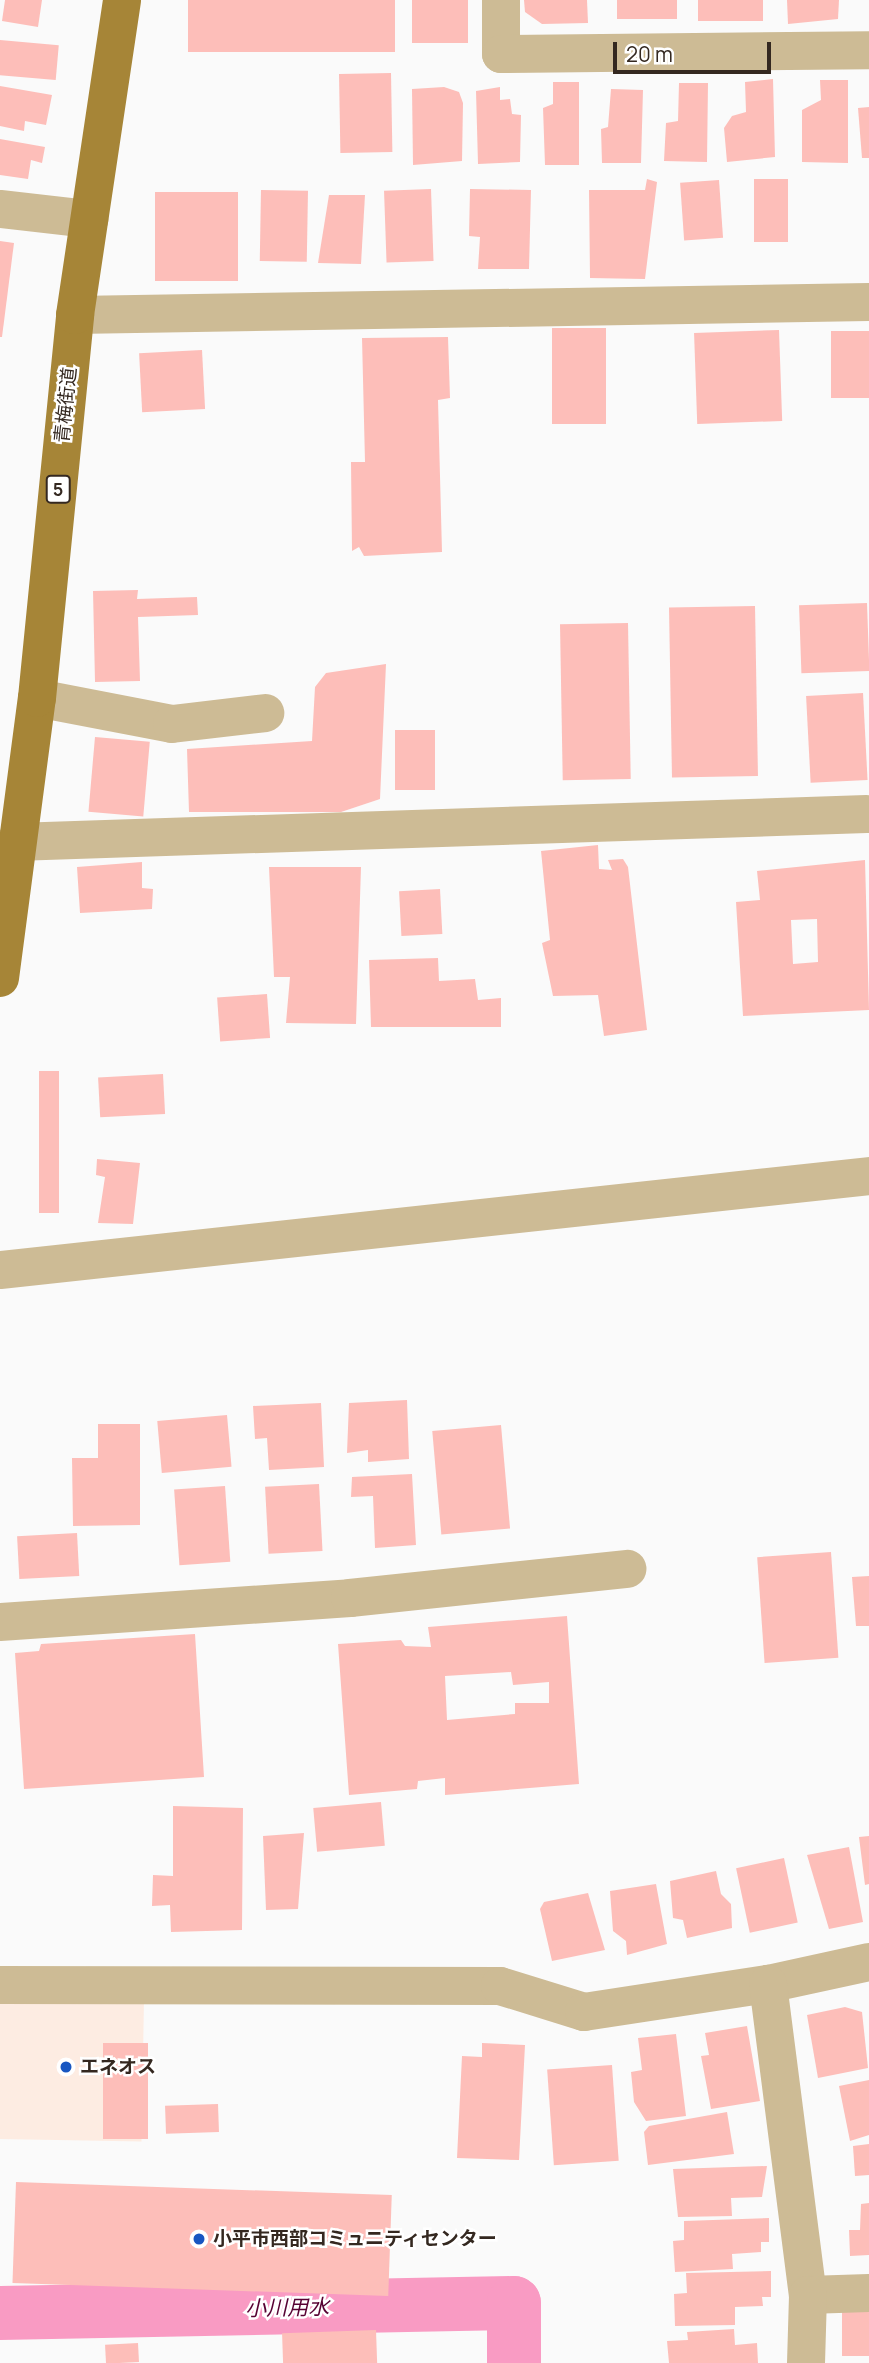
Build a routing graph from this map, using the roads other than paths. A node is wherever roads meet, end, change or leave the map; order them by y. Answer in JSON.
{"nodes":[{"id":1,"x":122,"y":0,"type":"edge"},
{"id":2,"x":501,"y":0,"type":"edge"},
{"id":3,"x":869,"y":50,"type":"edge"},
{"id":4,"x":0,"y":209,"type":"edge"},
{"id":5,"x":89,"y":219,"type":"junction"},
{"id":6,"x":869,"y":302,"type":"edge"},
{"id":7,"x":75,"y":315,"type":"junction"},
{"id":8,"x":37,"y":698,"type":"junction"},
{"id":9,"x":265,"y":713,"type":"dead end"},
{"id":10,"x":867,"y":814,"type":"edge"},
{"id":11,"x":12,"y":821,"type":"edge"},
{"id":12,"x":0,"y":978,"type":"edge"},
{"id":13,"x":869,"y":1176,"type":"edge"},
{"id":14,"x":0,"y":1270,"type":"edge"},
{"id":15,"x":627,"y":1569,"type":"dead end"},
{"id":16,"x":0,"y":1622,"type":"edge"},
{"id":17,"x":869,"y":1962,"type":"edge"},
{"id":18,"x":768,"y":1984,"type":"junction"},
{"id":19,"x":0,"y":1986,"type":"edge"},
{"id":20,"x":869,"y":2293,"type":"edge"},
{"id":21,"x":808,"y":2295,"type":"junction"},
{"id":22,"x":806,"y":2363,"type":"edge"}],
"edges":[{"from":1,"to":5,"type":"main road","name":"青梅街道","number":"5"},
{"from":2,"to":3,"type":"street"},
{"from":4,"to":5,"type":"street"},
{"from":5,"to":7,"type":"main road","name":"青梅街道","number":"5"},
{"from":6,"to":7,"type":"street"},
{"from":7,"to":8,"type":"main road","name":"青梅街道","number":"5"},
{"from":8,"to":9,"type":"street"},
{"from":8,"to":11,"type":"main road","name":"青梅街道","number":"5"},
{"from":10,"to":11,"type":"street"},
{"from":11,"to":12,"type":"main road","name":"青梅街道","number":"5"},
{"from":13,"to":14,"type":"street"},
{"from":15,"to":16,"type":"street"},
{"from":17,"to":18,"type":"street"},
{"from":18,"to":19,"type":"street"},
{"from":18,"to":21,"type":"street"},
{"from":20,"to":21,"type":"street"},
{"from":21,"to":22,"type":"street"}]}
